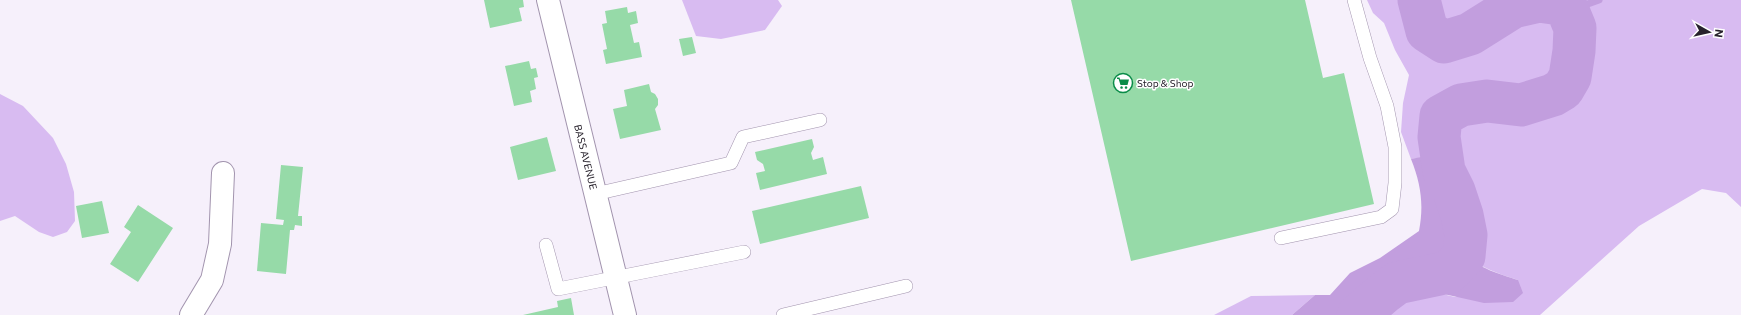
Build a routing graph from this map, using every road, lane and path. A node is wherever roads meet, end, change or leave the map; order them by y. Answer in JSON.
{"nodes":[{"id":1,"x":548,"y":0,"type":"edge"},
{"id":2,"x":1354,"y":0,"type":"edge"},
{"id":3,"x":820,"y":120,"type":"dead end"},
{"id":4,"x":223,"y":173,"type":"dead end"},
{"id":5,"x":595,"y":194,"type":"junction"},
{"id":6,"x":1281,"y":238,"type":"dead end"},
{"id":7,"x":546,"y":245,"type":"dead end"},
{"id":8,"x":744,"y":252,"type":"dead end"},
{"id":9,"x":616,"y":278,"type":"junction"},
{"id":10,"x":906,"y":286,"type":"dead end"},
{"id":11,"x":191,"y":315,"type":"edge"},
{"id":12,"x":625,"y":315,"type":"edge"},
{"id":13,"x":783,"y":315,"type":"edge"}],
"edges":[{"from":1,"to":5,"type":"main road","name":"BASS AVENUE"},
{"from":2,"to":6,"type":"lane"},
{"from":3,"to":5,"type":"lane"},
{"from":4,"to":11,"type":"main road"},
{"from":5,"to":9,"type":"main road","name":"BASS AVENUE"},
{"from":7,"to":9,"type":"lane"},
{"from":8,"to":9,"type":"lane"},
{"from":9,"to":12,"type":"main road","name":"BASS AVENUE"},
{"from":10,"to":13,"type":"lane"}]}
